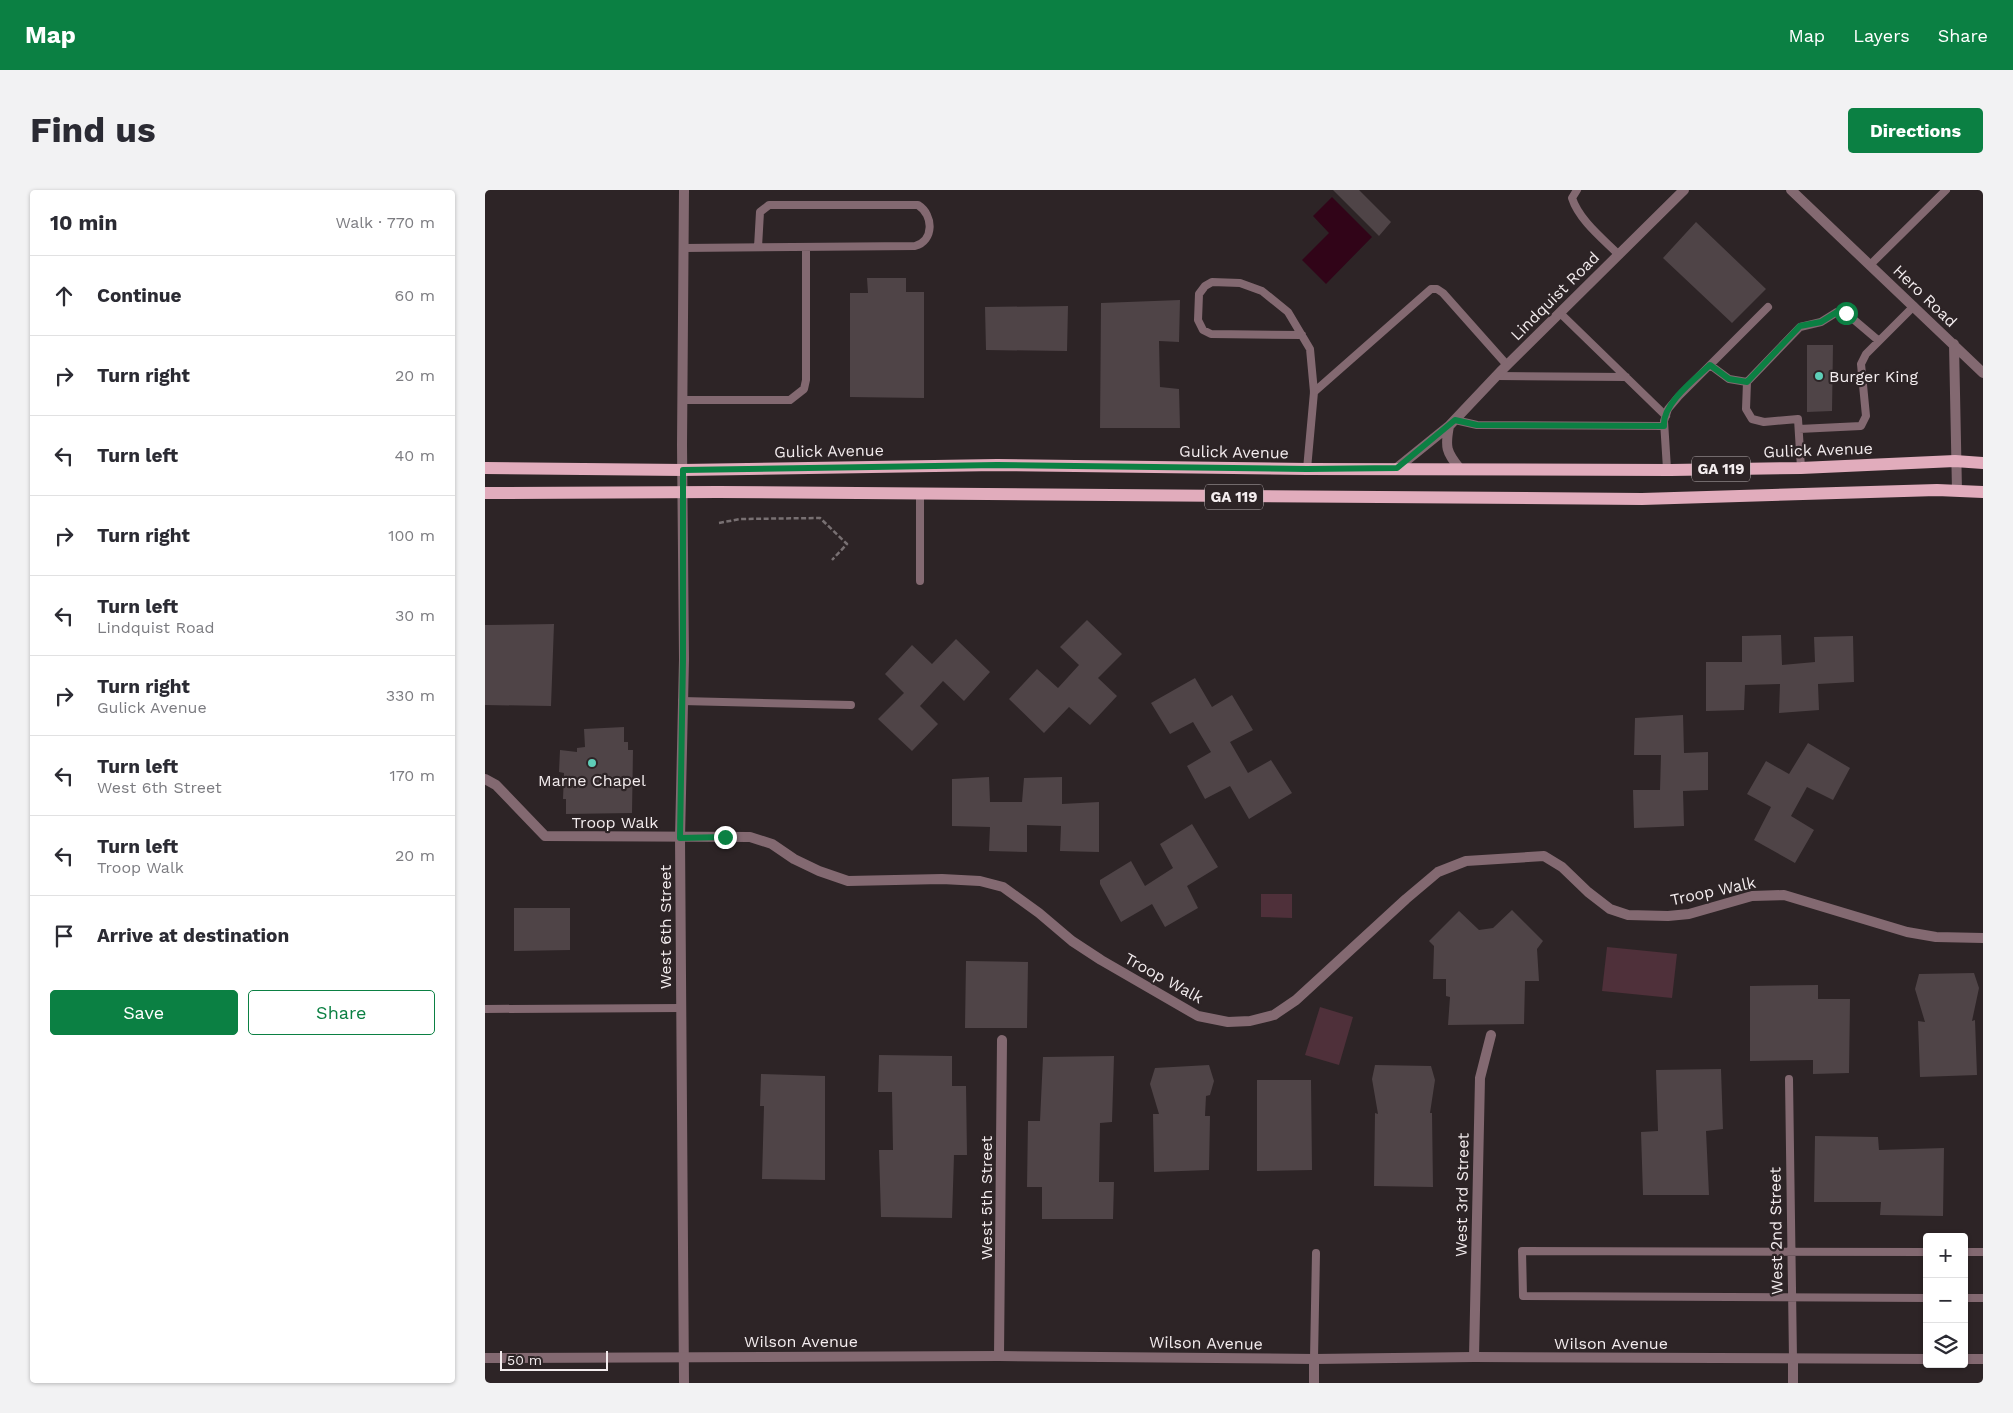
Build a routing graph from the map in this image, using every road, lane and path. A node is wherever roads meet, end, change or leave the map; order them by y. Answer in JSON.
{"nodes":[{"id":1,"x":684,"y":190,"type":"edge"},
{"id":2,"x":1577,"y":190,"type":"edge"},
{"id":3,"x":1684,"y":190,"type":"edge"},
{"id":4,"x":1791,"y":190,"type":"edge"},
{"id":5,"x":1945,"y":190,"type":"edge"},
{"id":6,"x":807,"y":247,"type":"junction"},
{"id":7,"x":684,"y":248,"type":"junction"},
{"id":8,"x":758,"y":248,"type":"junction"},
{"id":9,"x":1619,"y":254,"type":"junction"},
{"id":10,"x":1870,"y":265,"type":"junction"},
{"id":11,"x":1913,"y":306,"type":"junction"},
{"id":12,"x":1768,"y":307,"type":"dead end"},
{"id":13,"x":1560,"y":313,"type":"junction"},
{"id":14,"x":1301,"y":335,"type":"junction"},
{"id":15,"x":1879,"y":341,"type":"junction"},
{"id":16,"x":1953,"y":344,"type":"junction"},
{"id":17,"x":1507,"y":365,"type":"junction"},
{"id":18,"x":1710,"y":365,"type":"junction"},
{"id":19,"x":1983,"y":373,"type":"edge"},
{"id":20,"x":1497,"y":376,"type":"junction"},
{"id":21,"x":1626,"y":377,"type":"junction"},
{"id":22,"x":1747,"y":382,"type":"junction"},
{"id":23,"x":1314,"y":392,"type":"junction"},
{"id":24,"x":682,"y":400,"type":"junction"},
{"id":25,"x":1666,"y":416,"type":"junction"},
{"id":26,"x":1452,"y":423,"type":"junction"},
{"id":27,"x":1664,"y":426,"type":"junction"},
{"id":28,"x":1799,"y":429,"type":"junction"},
{"id":29,"x":1955,"y":462,"type":"junction"},
{"id":30,"x":1983,"y":463,"type":"edge"},
{"id":31,"x":485,"y":468,"type":"edge"},
{"id":32,"x":1397,"y":468,"type":"junction"},
{"id":33,"x":1801,"y":468,"type":"junction"},
{"id":34,"x":1307,"y":469,"type":"junction"},
{"id":35,"x":1459,"y":469,"type":"junction"},
{"id":36,"x":1667,"y":469,"type":"junction"},
{"id":37,"x":683,"y":470,"type":"junction"},
{"id":38,"x":1957,"y":491,"type":"junction"},
{"id":39,"x":683,"y":492,"type":"junction"},
{"id":40,"x":1983,"y":492,"type":"edge"},
{"id":41,"x":485,"y":493,"type":"edge"},
{"id":42,"x":920,"y":494,"type":"junction"},
{"id":43,"x":719,"y":523,"type":"dead end"},
{"id":44,"x":832,"y":560,"type":"dead end"},
{"id":45,"x":920,"y":581,"type":"dead end"},
{"id":46,"x":683,"y":701,"type":"junction"},
{"id":47,"x":851,"y":705,"type":"dead end"},
{"id":48,"x":485,"y":779,"type":"edge"},
{"id":49,"x":680,"y":838,"type":"junction"},
{"id":50,"x":1983,"y":938,"type":"edge"},
{"id":51,"x":681,"y":1008,"type":"junction"},
{"id":52,"x":485,"y":1009,"type":"edge"},
{"id":53,"x":1491,"y":1035,"type":"dead end"},
{"id":54,"x":1001,"y":1040,"type":"dead end"},
{"id":55,"x":1789,"y":1079,"type":"dead end"},
{"id":56,"x":1792,"y":1252,"type":"junction"},
{"id":57,"x":1923,"y":1252,"type":"edge"},
{"id":58,"x":1968,"y":1252,"type":"edge"},
{"id":59,"x":1983,"y":1252,"type":"edge"},
{"id":60,"x":1317,"y":1254,"type":"dead end"},
{"id":61,"x":1792,"y":1297,"type":"junction"},
{"id":62,"x":1923,"y":1298,"type":"edge"},
{"id":63,"x":1968,"y":1298,"type":"edge"},
{"id":64,"x":1983,"y":1298,"type":"edge"},
{"id":65,"x":684,"y":1356,"type":"junction"},
{"id":66,"x":999,"y":1356,"type":"junction"},
{"id":67,"x":1474,"y":1356,"type":"junction"},
{"id":68,"x":485,"y":1358,"type":"edge"},
{"id":69,"x":1314,"y":1359,"type":"junction"},
{"id":70,"x":1793,"y":1359,"type":"junction"},
{"id":71,"x":1923,"y":1359,"type":"edge"},
{"id":72,"x":1968,"y":1359,"type":"edge"},
{"id":73,"x":1983,"y":1359,"type":"edge"},
{"id":74,"x":684,"y":1383,"type":"edge"},
{"id":75,"x":1314,"y":1383,"type":"edge"},
{"id":76,"x":1793,"y":1383,"type":"edge"}],
"edges":[{"from":1,"to":7,"type":"street","name":"West 6th Street"},
{"from":2,"to":9,"type":"lane"},
{"from":3,"to":9,"type":"street","name":"Lindquist Road"},
{"from":4,"to":10,"type":"street","name":"Hero Road"},
{"from":5,"to":10,"type":"lane"},
{"from":6,"to":8,"type":"lane"},
{"from":6,"to":8,"type":"lane"},
{"from":6,"to":24,"type":"lane"},
{"from":7,"to":8,"type":"lane"},
{"from":7,"to":24,"type":"street","name":"West 6th Street"},
{"from":9,"to":13,"type":"street","name":"Lindquist Road"},
{"from":10,"to":11,"type":"street","name":"Hero Road"},
{"from":11,"to":15,"type":"lane"},
{"from":11,"to":16,"type":"street","name":"Hero Road"},
{"from":12,"to":18,"type":"lane"},
{"from":13,"to":17,"type":"street","name":"Lindquist Road"},
{"from":13,"to":21,"type":"lane"},
{"from":14,"to":14,"type":"lane"},
{"from":14,"to":23,"type":"lane"},
{"from":15,"to":22,"type":"lane"},
{"from":15,"to":28,"type":"lane"},
{"from":16,"to":19,"type":"street"},
{"from":16,"to":29,"type":"street","name":"Hero Road"},
{"from":17,"to":20,"type":"street","name":"Lindquist Road"},
{"from":17,"to":23,"type":"lane"},
{"from":18,"to":22,"type":"lane"},
{"from":18,"to":25,"type":"lane"},
{"from":20,"to":21,"type":"lane"},
{"from":20,"to":26,"type":"street","name":"Lindquist Road"},
{"from":21,"to":25,"type":"lane"},
{"from":22,"to":28,"type":"lane"},
{"from":23,"to":34,"type":"lane"},
{"from":24,"to":37,"type":"street","name":"West 6th Street"},
{"from":25,"to":27,"type":"lane"},
{"from":26,"to":27,"type":"lane"},
{"from":26,"to":32,"type":"street","name":"Lindquist Road"},
{"from":26,"to":35,"type":"street"},
{"from":27,"to":36,"type":"lane"},
{"from":28,"to":33,"type":"lane"},
{"from":29,"to":30,"type":"main road","name":"Gulick Avenue","number":"GA 119"},
{"from":29,"to":33,"type":"main road","name":"Gulick Avenue","number":"GA 119"},
{"from":29,"to":38,"type":"street","name":"Hero Road"},
{"from":31,"to":37,"type":"main road","name":"Gulick Avenue","number":"GA 119"},
{"from":32,"to":34,"type":"main road","name":"Gulick Avenue","number":"GA 119"},
{"from":32,"to":35,"type":"main road","name":"Gulick Avenue","number":"GA 119"},
{"from":33,"to":36,"type":"main road","name":"Gulick Avenue","number":"GA 119"},
{"from":34,"to":37,"type":"main road","name":"Gulick Avenue","number":"GA 119"},
{"from":35,"to":36,"type":"main road","name":"Gulick Avenue","number":"GA 119"},
{"from":37,"to":39,"type":"street","name":"West 6th Street"},
{"from":38,"to":40,"type":"main road","number":"GA 119"},
{"from":38,"to":42,"type":"main road","number":"GA 119"},
{"from":39,"to":41,"type":"main road","number":"GA 119"},
{"from":39,"to":42,"type":"main road","number":"GA 119"},
{"from":39,"to":46,"type":"street","name":"West 6th Street"},
{"from":42,"to":45,"type":"lane"},
{"from":43,"to":44,"type":"path"},
{"from":46,"to":47,"type":"lane"},
{"from":46,"to":49,"type":"street","name":"West 6th Street"},
{"from":48,"to":49,"type":"street","name":"Troop Walk"},
{"from":49,"to":50,"type":"street","name":"Troop Walk"},
{"from":49,"to":51,"type":"street","name":"West 6th Street"},
{"from":51,"to":52,"type":"lane"},
{"from":51,"to":65,"type":"street","name":"West 6th Street"},
{"from":53,"to":67,"type":"street","name":"West 3rd Street"},
{"from":54,"to":66,"type":"street","name":"West 5th Street"},
{"from":55,"to":56,"type":"lane","name":"West 2nd Street"},
{"from":56,"to":57,"type":"lane"},
{"from":56,"to":61,"type":"lane","name":"West 2nd Street"},
{"from":56,"to":61,"type":"lane"},
{"from":58,"to":59,"type":"lane"},
{"from":60,"to":69,"type":"lane"},
{"from":61,"to":62,"type":"lane"},
{"from":61,"to":70,"type":"lane","name":"West 2nd Street"},
{"from":63,"to":64,"type":"lane"},
{"from":65,"to":66,"type":"street","name":"Wilson Avenue"},
{"from":65,"to":68,"type":"street","name":"Wilson Avenue"},
{"from":65,"to":74,"type":"street","name":"West 6th Street"},
{"from":66,"to":69,"type":"street","name":"Wilson Avenue"},
{"from":67,"to":69,"type":"street","name":"Wilson Avenue"},
{"from":67,"to":70,"type":"street","name":"Wilson Avenue"},
{"from":69,"to":75,"type":"street"},
{"from":70,"to":71,"type":"street","name":"Wilson Avenue"},
{"from":70,"to":76,"type":"street","name":"West 2nd Street"},
{"from":72,"to":73,"type":"street"}]}
